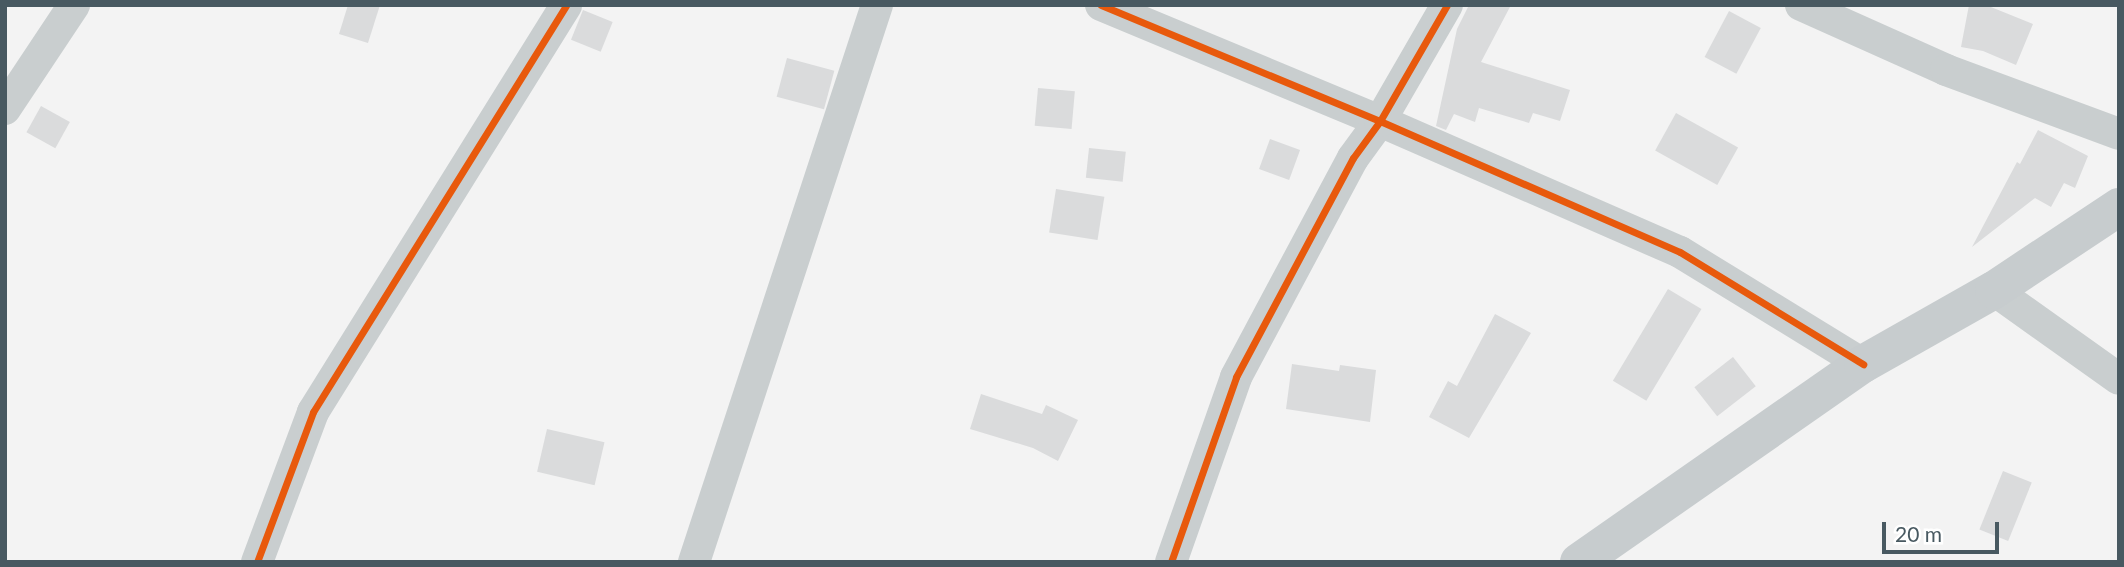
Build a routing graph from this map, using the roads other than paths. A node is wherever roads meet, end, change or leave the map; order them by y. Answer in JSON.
{"nodes":[{"id":1,"x":74,"y":5,"type":"edge"},
{"id":2,"x":566,"y":5,"type":"edge"},
{"id":3,"x":877,"y":5,"type":"edge"},
{"id":4,"x":1101,"y":5,"type":"edge"},
{"id":5,"x":1447,"y":5,"type":"edge"},
{"id":6,"x":1801,"y":5,"type":"edge"},
{"id":7,"x":5,"y":109,"type":"edge"},
{"id":8,"x":1380,"y":121,"type":"junction"},
{"id":9,"x":2119,"y":134,"type":"edge"},
{"id":10,"x":2119,"y":206,"type":"edge"},
{"id":11,"x":1994,"y":290,"type":"junction"},
{"id":12,"x":1863,"y":364,"type":"junction"},
{"id":13,"x":2119,"y":379,"type":"edge"},
{"id":14,"x":257,"y":562,"type":"edge"},
{"id":15,"x":694,"y":562,"type":"edge"},
{"id":16,"x":1171,"y":562,"type":"edge"},
{"id":17,"x":1579,"y":562,"type":"edge"}],
"edges":[{"from":1,"to":7,"type":"street"},
{"from":2,"to":14,"type":"street"},
{"from":3,"to":15,"type":"street"},
{"from":4,"to":8,"type":"street"},
{"from":5,"to":8,"type":"street"},
{"from":6,"to":9,"type":"street"},
{"from":8,"to":12,"type":"street"},
{"from":8,"to":16,"type":"street"},
{"from":10,"to":11,"type":"main road"},
{"from":11,"to":12,"type":"main road"},
{"from":11,"to":13,"type":"street"},
{"from":12,"to":17,"type":"main road"}]}
